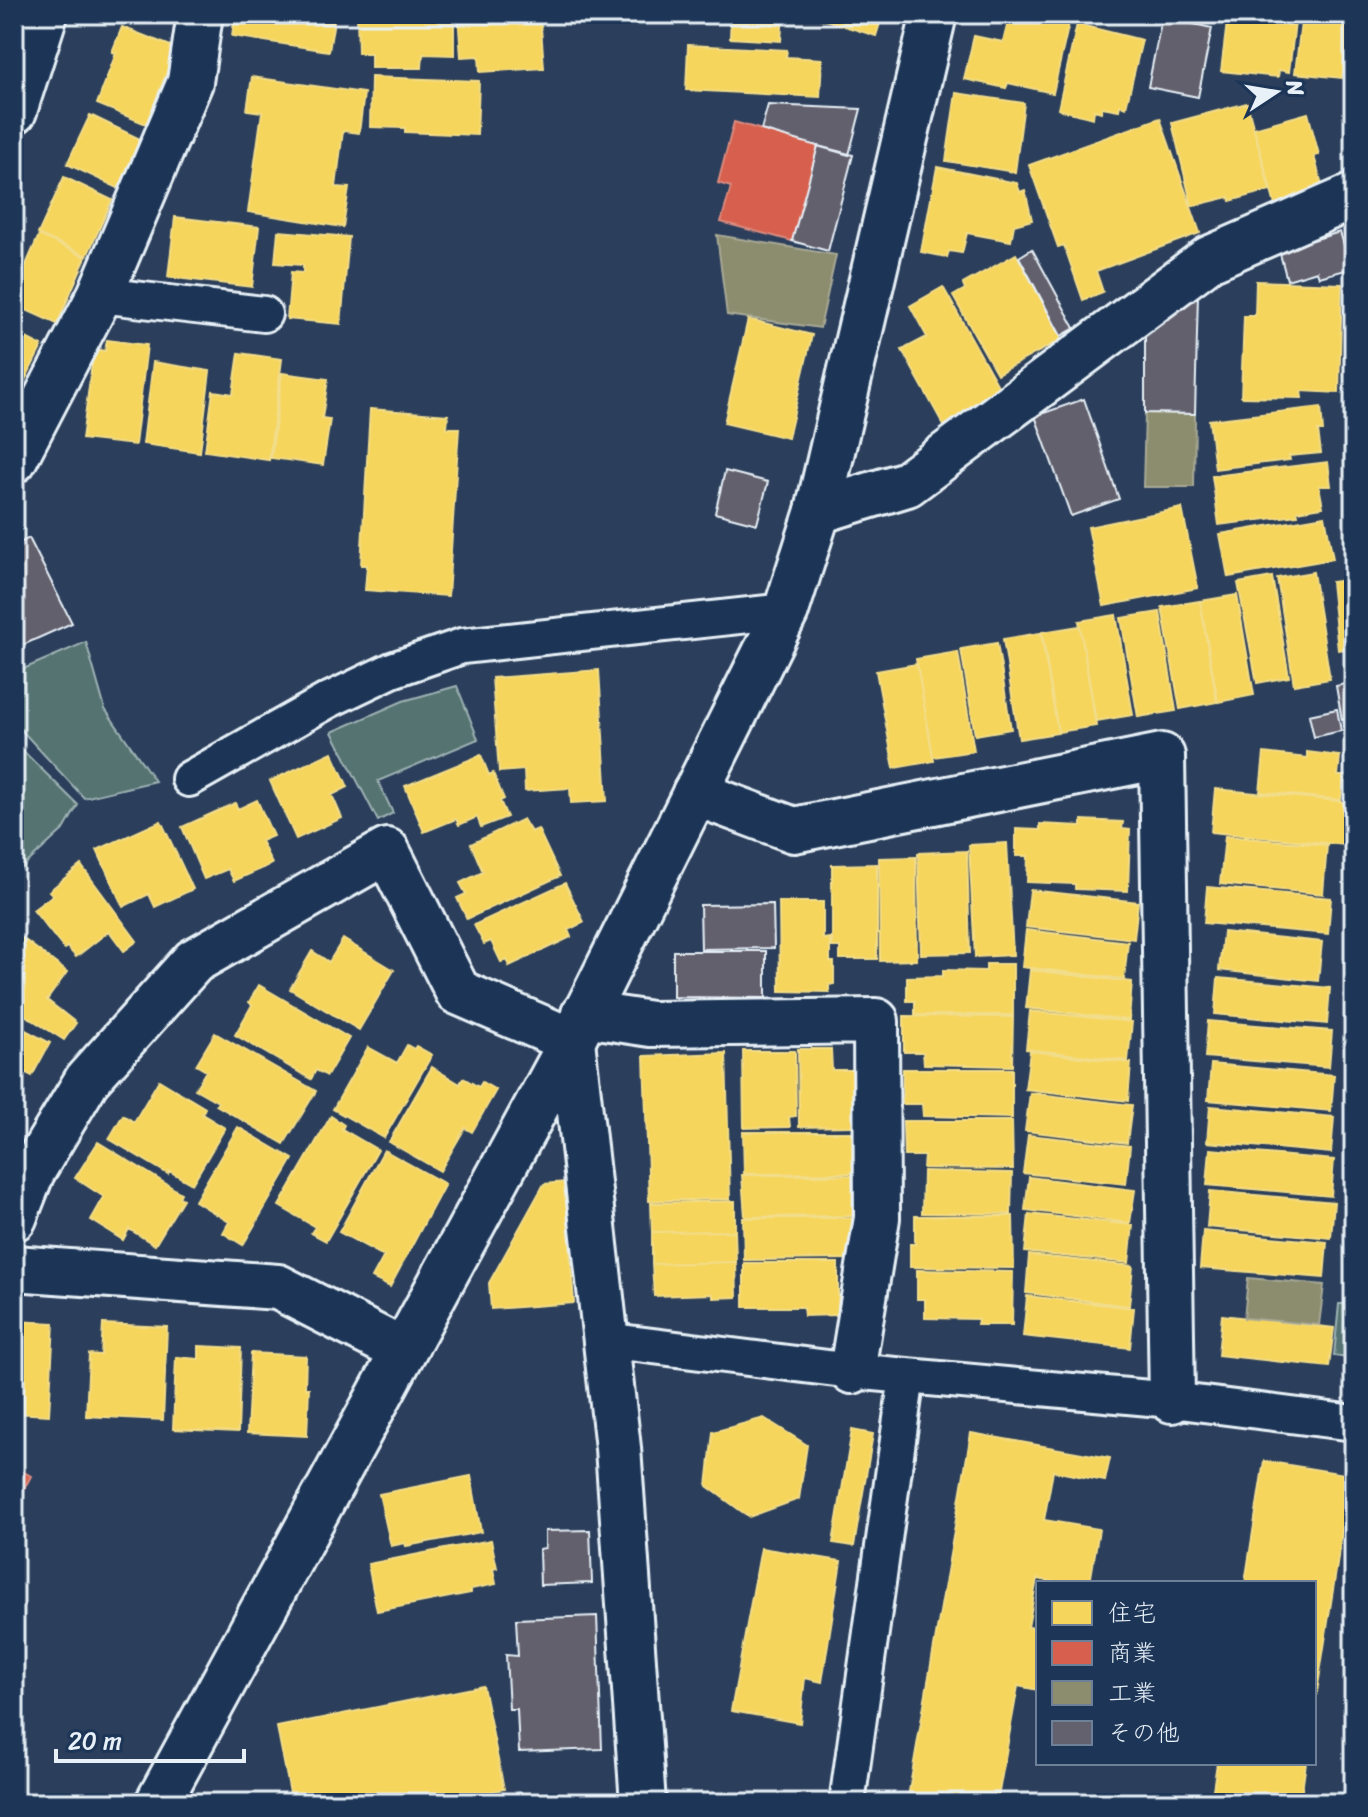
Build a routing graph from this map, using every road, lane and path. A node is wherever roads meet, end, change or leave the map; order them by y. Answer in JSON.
{"nodes":[{"id":1,"x":45,"y":14,"type":"edge"},
{"id":2,"x":200,"y":14,"type":"edge"},
{"id":3,"x":934,"y":14,"type":"edge"},
{"id":4,"x":14,"y":111,"type":"edge"},
{"id":5,"x":1354,"y":196,"type":"edge"},
{"id":6,"x":100,"y":295,"type":"junction"},
{"id":7,"x":264,"y":314,"type":"dead end"},
{"id":8,"x":14,"y":460,"type":"edge"},
{"id":9,"x":818,"y":511,"type":"junction"},
{"id":10,"x":786,"y":611,"type":"junction"},
{"id":11,"x":189,"y":779,"type":"dead end"},
{"id":12,"x":695,"y":793,"type":"junction"},
{"id":13,"x":578,"y":1028,"type":"junction"},
{"id":14,"x":14,"y":1218,"type":"edge"},
{"id":15,"x":14,"y":1268,"type":"edge"},
{"id":16,"x":605,"y":1340,"type":"junction"},
{"id":17,"x":403,"y":1351,"type":"junction"},
{"id":18,"x":852,"y":1371,"type":"junction"},
{"id":19,"x":907,"y":1376,"type":"junction"},
{"id":20,"x":1172,"y":1400,"type":"junction"},
{"id":21,"x":1354,"y":1423,"type":"edge"},
{"id":22,"x":158,"y":1803,"type":"edge"},
{"id":23,"x":643,"y":1803,"type":"edge"},
{"id":24,"x":847,"y":1803,"type":"edge"}],
"edges":[{"from":1,"to":4,"type":"street"},
{"from":2,"to":6,"type":"street"},
{"from":3,"to":9,"type":"street"},
{"from":5,"to":9,"type":"street"},
{"from":6,"to":7,"type":"lane"},
{"from":6,"to":8,"type":"street"},
{"from":9,"to":10,"type":"street"},
{"from":10,"to":11,"type":"lane"},
{"from":10,"to":12,"type":"street"},
{"from":12,"to":13,"type":"street"},
{"from":12,"to":20,"type":"street"},
{"from":13,"to":14,"type":"street"},
{"from":13,"to":16,"type":"street"},
{"from":13,"to":17,"type":"street"},
{"from":13,"to":18,"type":"street"},
{"from":15,"to":17,"type":"street"},
{"from":16,"to":18,"type":"lane"},
{"from":16,"to":23,"type":"street"},
{"from":17,"to":22,"type":"street"},
{"from":18,"to":19,"type":"lane"},
{"from":19,"to":20,"type":"lane"},
{"from":19,"to":24,"type":"lane"},
{"from":20,"to":21,"type":"lane"}]}
